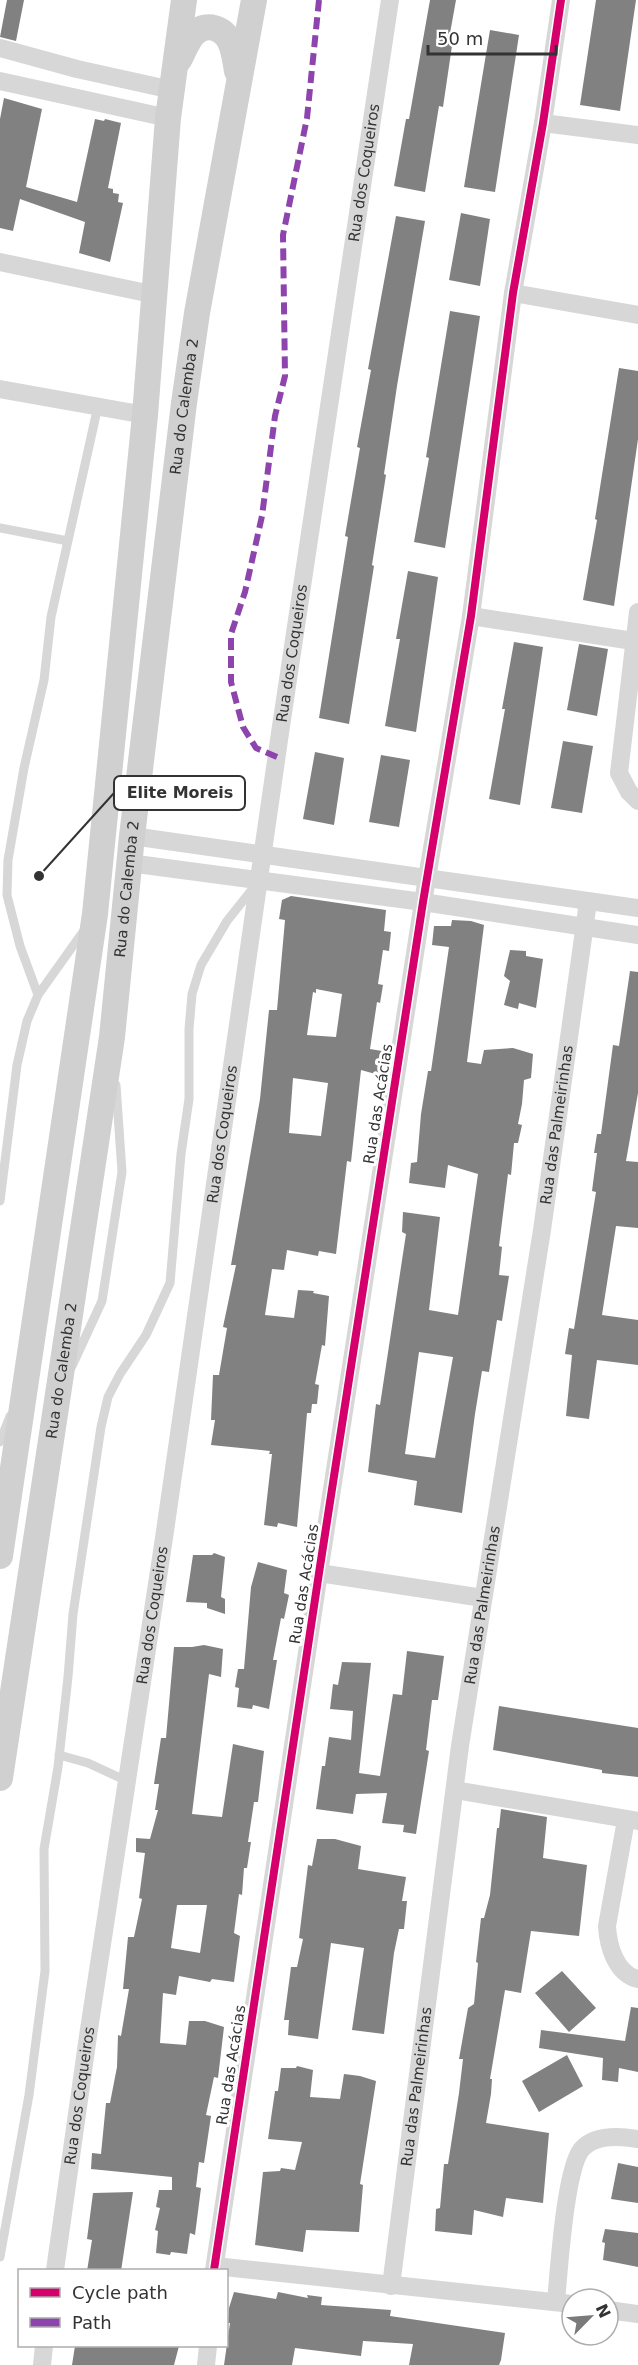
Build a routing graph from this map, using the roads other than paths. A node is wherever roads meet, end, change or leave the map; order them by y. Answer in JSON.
{"nodes":[{"id":1,"x":184,"y":0,"type":"edge"},
{"id":2,"x":254,"y":0,"type":"edge"},
{"id":3,"x":390,"y":0,"type":"edge"},
{"id":4,"x":561,"y":0,"type":"edge"},
{"id":5,"x":0,"y":48,"type":"edge"},
{"id":6,"x":173,"y":78,"type":"junction"},
{"id":7,"x":238,"y":80,"type":"junction"},
{"id":8,"x":0,"y":81,"type":"edge"},
{"id":9,"x":168,"y":118,"type":"junction"},
{"id":10,"x":543,"y":123,"type":"junction"},
{"id":11,"x":638,"y":135,"type":"edge"},
{"id":12,"x":0,"y":262,"type":"edge"},
{"id":13,"x":513,"y":293,"type":"junction"},
{"id":14,"x":156,"y":295,"type":"junction"},
{"id":15,"x":638,"y":315,"type":"edge"},
{"id":16,"x":0,"y":389,"type":"edge"},
{"id":17,"x":98,"y":406,"type":"junction"},
{"id":18,"x":145,"y":415,"type":"junction"},
{"id":19,"x":0,"y":528,"type":"edge"},
{"id":20,"x":68,"y":541,"type":"junction"},
{"id":21,"x":638,"y":612,"type":"edge"},
{"id":22,"x":471,"y":616,"type":"junction"},
{"id":23,"x":633,"y":641,"type":"junction"},
{"id":24,"x":638,"y":801,"type":"edge"},
{"id":25,"x":132,"y":836,"type":"junction"},
{"id":26,"x":263,"y":854,"type":"junction"},
{"id":27,"x":129,"y":862,"type":"junction"},
{"id":28,"x":428,"y":877,"type":"junction"},
{"id":29,"x":259,"y":880,"type":"junction"},
{"id":30,"x":423,"y":902,"type":"junction"},
{"id":31,"x":588,"y":902,"type":"junction"},
{"id":32,"x":638,"y":908,"type":"edge"},
{"id":33,"x":95,"y":914,"type":"junction"},
{"id":34,"x":586,"y":927,"type":"junction"},
{"id":35,"x":638,"y":935,"type":"edge"},
{"id":36,"x":38,"y":995,"type":"junction"},
{"id":37,"x":2,"y":1167,"type":"edge"},
{"id":38,"x":0,"y":1196,"type":"edge"},
{"id":39,"x":28,"y":1369,"type":"junction"},
{"id":40,"x":0,"y":1442,"type":"edge"},
{"id":41,"x":0,"y":1556,"type":"edge"},
{"id":42,"x":319,"y":1573,"type":"junction"},
{"id":43,"x":483,"y":1598,"type":"junction"},
{"id":44,"x":58,"y":1755,"type":"junction"},
{"id":45,"x":0,"y":1778,"type":"edge"},
{"id":46,"x":127,"y":1781,"type":"junction"},
{"id":47,"x":455,"y":1790,"type":"junction"},
{"id":48,"x":632,"y":1821,"type":"edge"},
{"id":49,"x":638,"y":1979,"type":"edge"},
{"id":50,"x":638,"y":2139,"type":"edge"},
{"id":51,"x":0,"y":2257,"type":"edge"},
{"id":52,"x":214,"y":2268,"type":"edge"},
{"id":53,"x":55,"y":2269,"type":"edge"},
{"id":54,"x":228,"y":2269,"type":"edge"},
{"id":55,"x":391,"y":2286,"type":"junction"},
{"id":56,"x":565,"y":2287,"type":"edge"},
{"id":57,"x":560,"y":2302,"type":"edge"},
{"id":58,"x":620,"y":2312,"type":"edge"},
{"id":59,"x":638,"y":2314,"type":"edge"},
{"id":60,"x":44,"y":2347,"type":"edge"},
{"id":61,"x":208,"y":2347,"type":"edge"},
{"id":62,"x":42,"y":2365,"type":"edge"},
{"id":63,"x":206,"y":2365,"type":"edge"}],
"edges":[{"from":1,"to":6,"type":"main road","name":"Rua do Calemba 2"},
{"from":2,"to":7,"type":"main road","name":"Rua do Calemba 2"},
{"from":3,"to":26,"type":"street","name":"Rua dos Coqueiros"},
{"from":4,"to":10,"type":"street","name":"Rua das Acácias"},
{"from":5,"to":6,"type":"street"},
{"from":6,"to":7,"type":"main road"},
{"from":6,"to":9,"type":"main road","name":"Rua do Calemba 2"},
{"from":7,"to":25,"type":"main road","name":"Rua do Calemba 2"},
{"from":8,"to":9,"type":"street"},
{"from":9,"to":14,"type":"main road","name":"Rua do Calemba 2"},
{"from":10,"to":11,"type":"street"},
{"from":10,"to":13,"type":"street","name":"Rua das Acácias"},
{"from":12,"to":14,"type":"street"},
{"from":13,"to":15,"type":"street"},
{"from":13,"to":22,"type":"street","name":"Rua das Acácias"},
{"from":14,"to":18,"type":"main road","name":"Rua do Calemba 2"},
{"from":16,"to":17,"type":"street"},
{"from":17,"to":18,"type":"street"},
{"from":17,"to":20,"type":"lane"},
{"from":18,"to":33,"type":"main road","name":"Rua do Calemba 2"},
{"from":19,"to":20,"type":"lane"},
{"from":20,"to":36,"type":"lane"},
{"from":21,"to":23,"type":"street"},
{"from":22,"to":23,"type":"street"},
{"from":22,"to":28,"type":"street","name":"Rua das Acácias"},
{"from":23,"to":24,"type":"street"},
{"from":25,"to":26,"type":"street"},
{"from":25,"to":27,"type":"main road","name":"Rua do Calemba 2"},
{"from":26,"to":28,"type":"street"},
{"from":26,"to":29,"type":"street","name":"Rua dos Coqueiros"},
{"from":27,"to":29,"type":"street"},
{"from":27,"to":45,"type":"main road","name":"Rua do Calemba 2"},
{"from":28,"to":30,"type":"street","name":"Rua das Acácias"},
{"from":28,"to":31,"type":"street"},
{"from":29,"to":30,"type":"street"},
{"from":29,"to":44,"type":"lane"},
{"from":29,"to":46,"type":"street","name":"Rua dos Coqueiros"},
{"from":30,"to":34,"type":"street"},
{"from":30,"to":42,"type":"street","name":"Rua das Acácias"},
{"from":31,"to":32,"type":"street"},
{"from":31,"to":34,"type":"street","name":"Rua das Palmeirinhas"},
{"from":33,"to":36,"type":"lane"},
{"from":33,"to":39,"type":"main road","name":"Rua do Calemba 2"},
{"from":34,"to":35,"type":"street"},
{"from":34,"to":43,"type":"street","name":"Rua das Palmeirinhas"},
{"from":36,"to":37,"type":"lane"},
{"from":37,"to":38,"type":"lane"},
{"from":39,"to":40,"type":"lane"},
{"from":39,"to":41,"type":"main road","name":"Rua do Calemba 2"},
{"from":42,"to":43,"type":"street"},
{"from":42,"to":52,"type":"street","name":"Rua das Acácias"},
{"from":43,"to":47,"type":"street","name":"Rua das Palmeirinhas"},
{"from":44,"to":46,"type":"lane"},
{"from":44,"to":51,"type":"lane"},
{"from":46,"to":53,"type":"street","name":"Rua dos Coqueiros"},
{"from":47,"to":48,"type":"street"},
{"from":47,"to":55,"type":"street","name":"Rua das Palmeirinhas"},
{"from":48,"to":49,"type":"street"},
{"from":50,"to":56,"type":"street"},
{"from":54,"to":55,"type":"street"},
{"from":55,"to":57,"type":"street"},
{"from":58,"to":59,"type":"street"},
{"from":60,"to":62,"type":"street"},
{"from":61,"to":63,"type":"street"}]}
